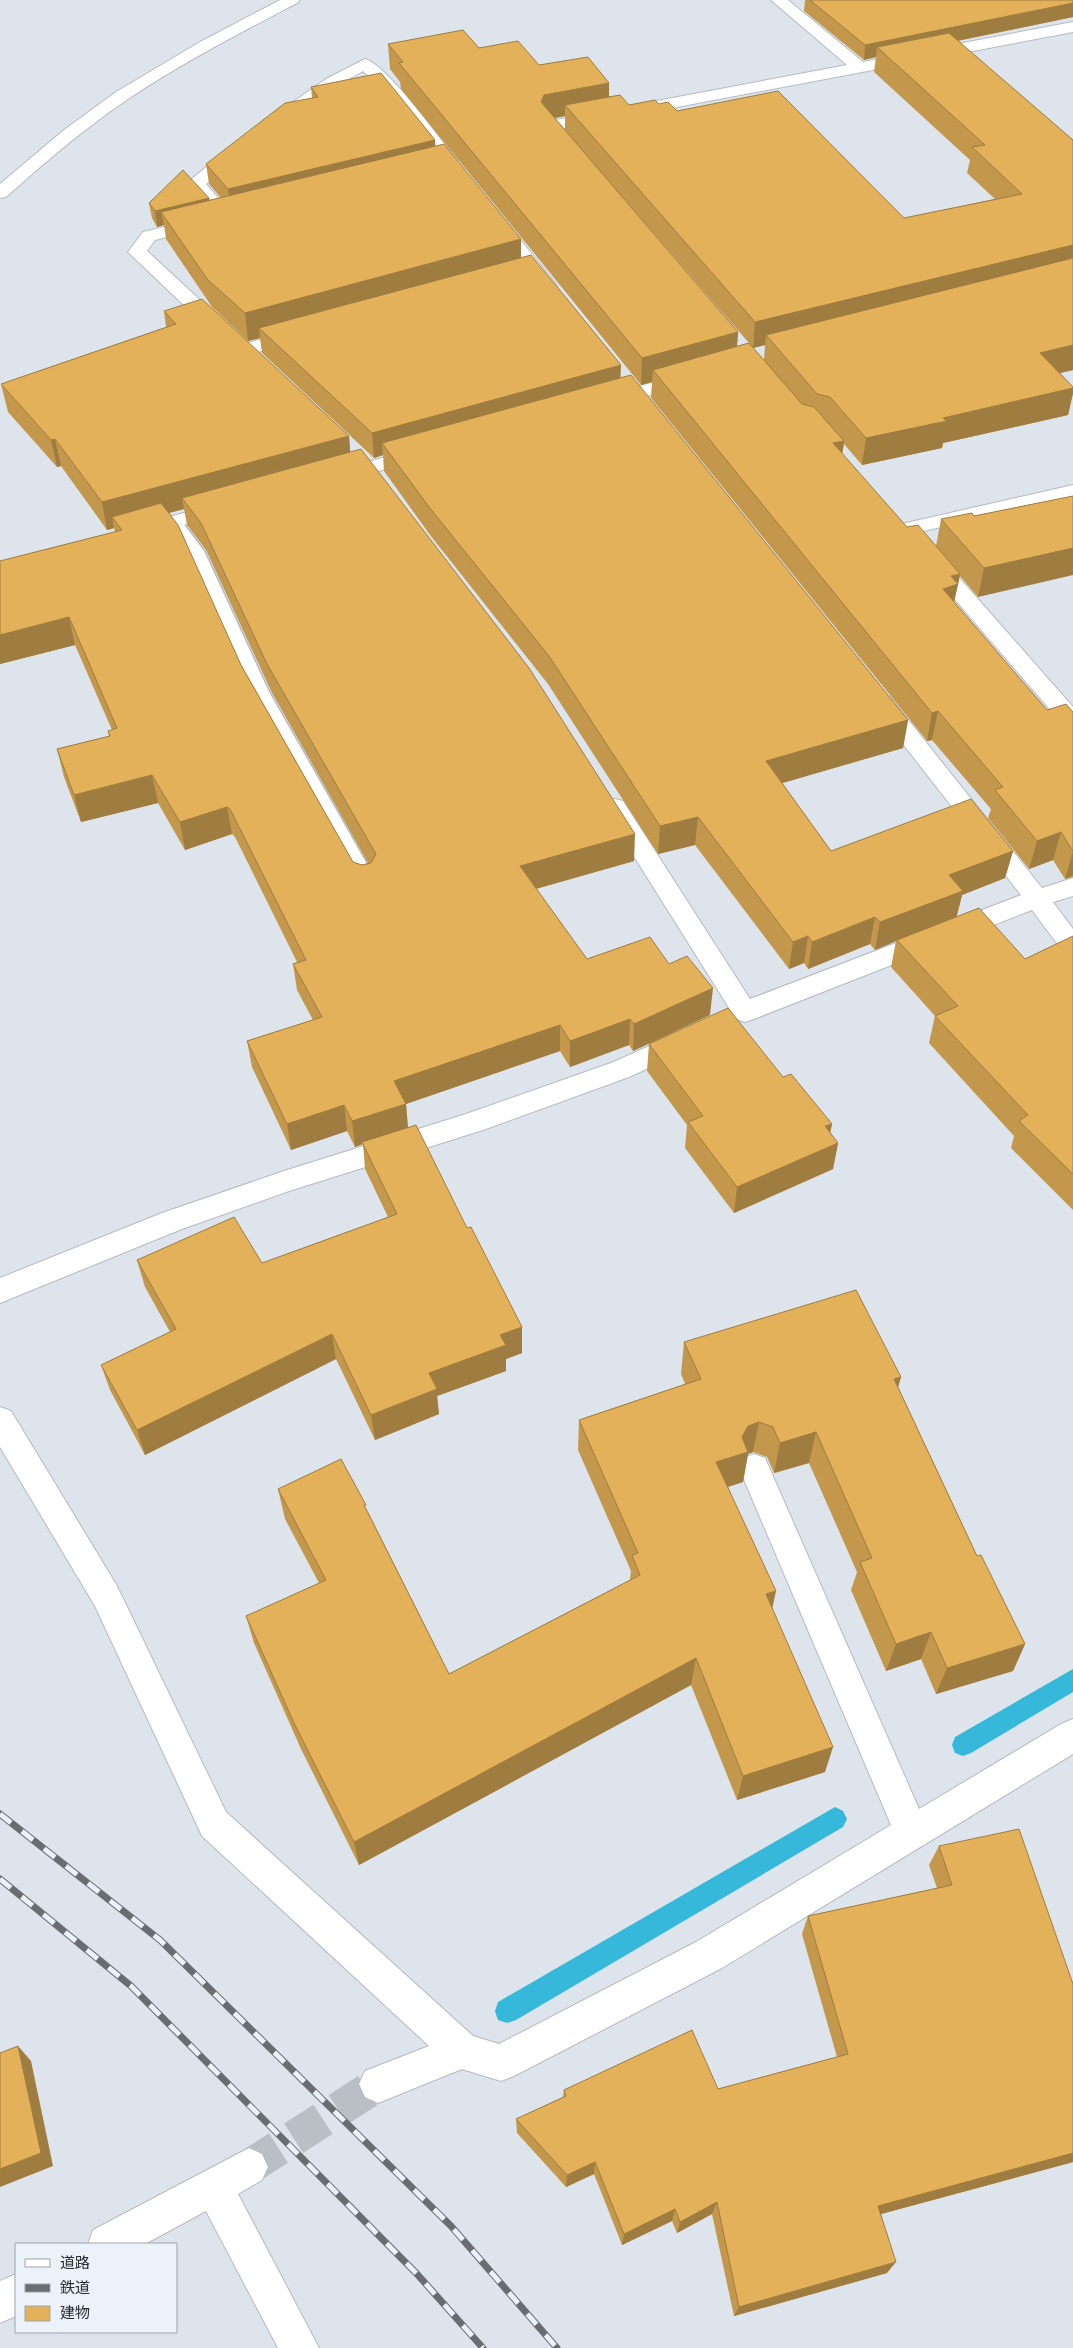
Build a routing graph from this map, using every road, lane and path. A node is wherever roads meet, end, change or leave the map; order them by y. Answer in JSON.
{"nodes":[{"id":1,"x":292,"y":0,"type":"edge"},
{"id":2,"x":783,"y":4,"type":"edge"},
{"id":3,"x":808,"y":4,"type":"dead end"},
{"id":4,"x":1073,"y":27,"type":"edge"},
{"id":5,"x":860,"y":68,"type":"junction"},
{"id":6,"x":262,"y":130,"type":"edge"},
{"id":7,"x":248,"y":141,"type":"edge"},
{"id":8,"x":582,"y":164,"type":"edge"},
{"id":9,"x":448,"y":170,"type":"edge"},
{"id":10,"x":0,"y":193,"type":"edge"},
{"id":11,"x":487,"y":209,"type":"edge"},
{"id":12,"x":560,"y":301,"type":"edge"},
{"id":13,"x":309,"y":332,"type":"edge"},
{"id":14,"x":243,"y":350,"type":"junction"},
{"id":15,"x":258,"y":363,"type":"edge"},
{"id":16,"x":706,"y":374,"type":"edge"},
{"id":17,"x":627,"y":385,"type":"junction"},
{"id":18,"x":586,"y":406,"type":"edge"},
{"id":19,"x":646,"y":409,"type":"edge"},
{"id":20,"x":436,"y":449,"type":"edge"},
{"id":21,"x":323,"y":480,"type":"edge"},
{"id":22,"x":1073,"y":491,"type":"edge"},
{"id":23,"x":238,"y":504,"type":"edge"},
{"id":24,"x":172,"y":522,"type":"junction"},
{"id":25,"x":124,"y":535,"type":"edge"},
{"id":26,"x":870,"y":687,"type":"edge"},
{"id":27,"x":1073,"y":722,"type":"edge"},
{"id":28,"x":601,"y":785,"type":"edge"},
{"id":29,"x":364,"y":882,"type":"edge"},
{"id":30,"x":1073,"y":887,"type":"edge"},
{"id":31,"x":1037,"y":898,"type":"junction"},
{"id":32,"x":1073,"y":947,"type":"edge"},
{"id":33,"x":745,"y":1012,"type":"junction"},
{"id":34,"x":0,"y":1291,"type":"edge"},
{"id":35,"x":0,"y":1420,"type":"edge"},
{"id":36,"x":754,"y":1468,"type":"dead end"},
{"id":37,"x":1073,"y":1735,"type":"edge"},
{"id":38,"x":912,"y":1833,"type":"junction"},
{"id":39,"x":462,"y":2051,"type":"junction"},
{"id":40,"x":378,"y":2084,"type":"tunnel mouth"},
{"id":41,"x":250,"y":2168,"type":"tunnel mouth"},
{"id":42,"x":213,"y":2186,"type":"junction"},
{"id":43,"x":109,"y":2243,"type":"edge"},
{"id":44,"x":15,"y":2295,"type":"edge"},
{"id":45,"x":0,"y":2303,"type":"edge"},
{"id":46,"x":299,"y":2348,"type":"edge"}],
"edges":[{"from":1,"to":10,"type":"street"},
{"from":2,"to":3,"type":"street"},
{"from":2,"to":5,"type":"street"},
{"from":4,"to":5,"type":"street"},
{"from":5,"to":8,"type":"street"},
{"from":6,"to":9,"type":"street"},
{"from":7,"to":14,"type":"street"},
{"from":11,"to":12,"type":"street"},
{"from":13,"to":14,"type":"street"},
{"from":14,"to":15,"type":"street"},
{"from":16,"to":17,"type":"street"},
{"from":17,"to":18,"type":"street"},
{"from":17,"to":19,"type":"street"},
{"from":20,"to":21,"type":"street"},
{"from":22,"to":27,"type":"street"},
{"from":23,"to":24,"type":"street"},
{"from":24,"to":25,"type":"street"},
{"from":24,"to":29,"type":"lane"},
{"from":26,"to":31,"type":"street"},
{"from":28,"to":33,"type":"street"},
{"from":30,"to":31,"type":"street"},
{"from":31,"to":32,"type":"street"},
{"from":31,"to":33,"type":"street"},
{"from":33,"to":34,"type":"street"},
{"from":35,"to":39,"type":"street"},
{"from":36,"to":38,"type":"street"},
{"from":37,"to":38,"type":"street"},
{"from":38,"to":39,"type":"street"},
{"from":39,"to":40,"type":"street"},
{"from":41,"to":42,"type":"street"},
{"from":42,"to":43,"type":"street"},
{"from":42,"to":46,"type":"street"},
{"from":44,"to":45,"type":"street"}]}
